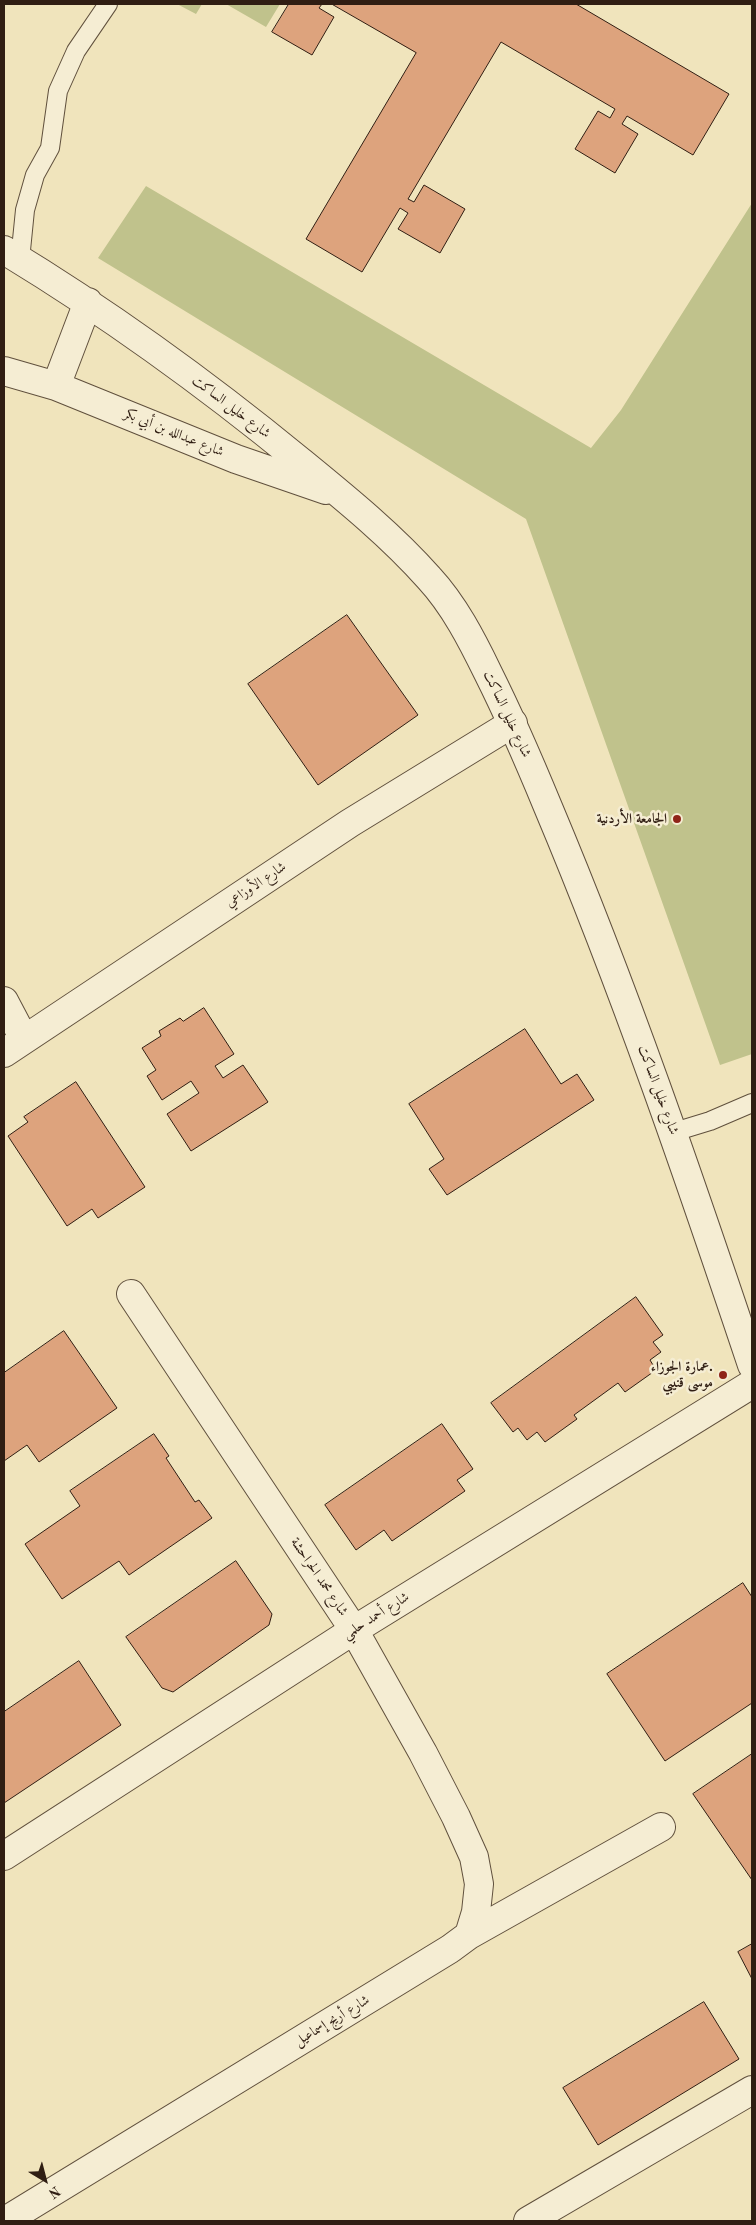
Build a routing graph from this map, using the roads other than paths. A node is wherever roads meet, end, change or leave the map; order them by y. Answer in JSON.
{"nodes":[{"id":1,"x":108,"y":4,"type":"edge"},
{"id":2,"x":12,"y":255,"type":"edge"},
{"id":3,"x":88,"y":302,"type":"junction"},
{"id":4,"x":4,"y":371,"type":"edge"},
{"id":5,"x":56,"y":386,"type":"junction"},
{"id":6,"x":344,"y":497,"type":"junction"},
{"id":7,"x":513,"y":723,"type":"junction"},
{"id":8,"x":4,"y":1001,"type":"edge"},
{"id":9,"x":14,"y":1046,"type":"edge"},
{"id":10,"x":752,"y":1103,"type":"edge"},
{"id":11,"x":674,"y":1132,"type":"junction"},
{"id":12,"x":131,"y":1294,"type":"dead end"},
{"id":13,"x":752,"y":1365,"type":"edge"},
{"id":14,"x":752,"y":1384,"type":"edge"},
{"id":15,"x":354,"y":1630,"type":"junction"},
{"id":16,"x":661,"y":1827,"type":"dead end"},
{"id":17,"x":4,"y":1856,"type":"edge"},
{"id":18,"x":469,"y":1935,"type":"junction"},
{"id":19,"x":752,"y":2090,"type":"edge"},
{"id":20,"x":5,"y":2221,"type":"edge"},
{"id":21,"x":528,"y":2221,"type":"edge"}],
"edges":[{"from":1,"to":2,"type":"lane"},
{"from":2,"to":3,"type":"street","name":"شارع خليل الساكت"},
{"from":3,"to":5,"type":"street"},
{"from":3,"to":6,"type":"street","name":"شارع خليل الساكت"},
{"from":4,"to":5,"type":"street","name":"شارع عبدالله بن أبي بكر"},
{"from":5,"to":6,"type":"street","name":"شارع عبدالله بن أبي بكر"},
{"from":6,"to":7,"type":"street","name":"شارع خليل الساكت"},
{"from":7,"to":9,"type":"street","name":"شارع الأوزاعي"},
{"from":7,"to":11,"type":"street","name":"شارع خليل الساكت"},
{"from":8,"to":9,"type":"street"},
{"from":10,"to":11,"type":"lane"},
{"from":11,"to":13,"type":"street","name":"شارع خليل الساكت"},
{"from":12,"to":15,"type":"street","name":"شارع محمد الحراحشة"},
{"from":14,"to":15,"type":"street","name":"شارع أحمد حلمي"},
{"from":15,"to":17,"type":"street","name":"شارع أحمد حلمي"},
{"from":15,"to":18,"type":"street","name":"شارع محمد الحراحشة"},
{"from":16,"to":18,"type":"street","name":"شارع أريج إسماعيل"},
{"from":18,"to":20,"type":"street","name":"شارع أريج إسماعيل"},
{"from":19,"to":21,"type":"street"}]}
